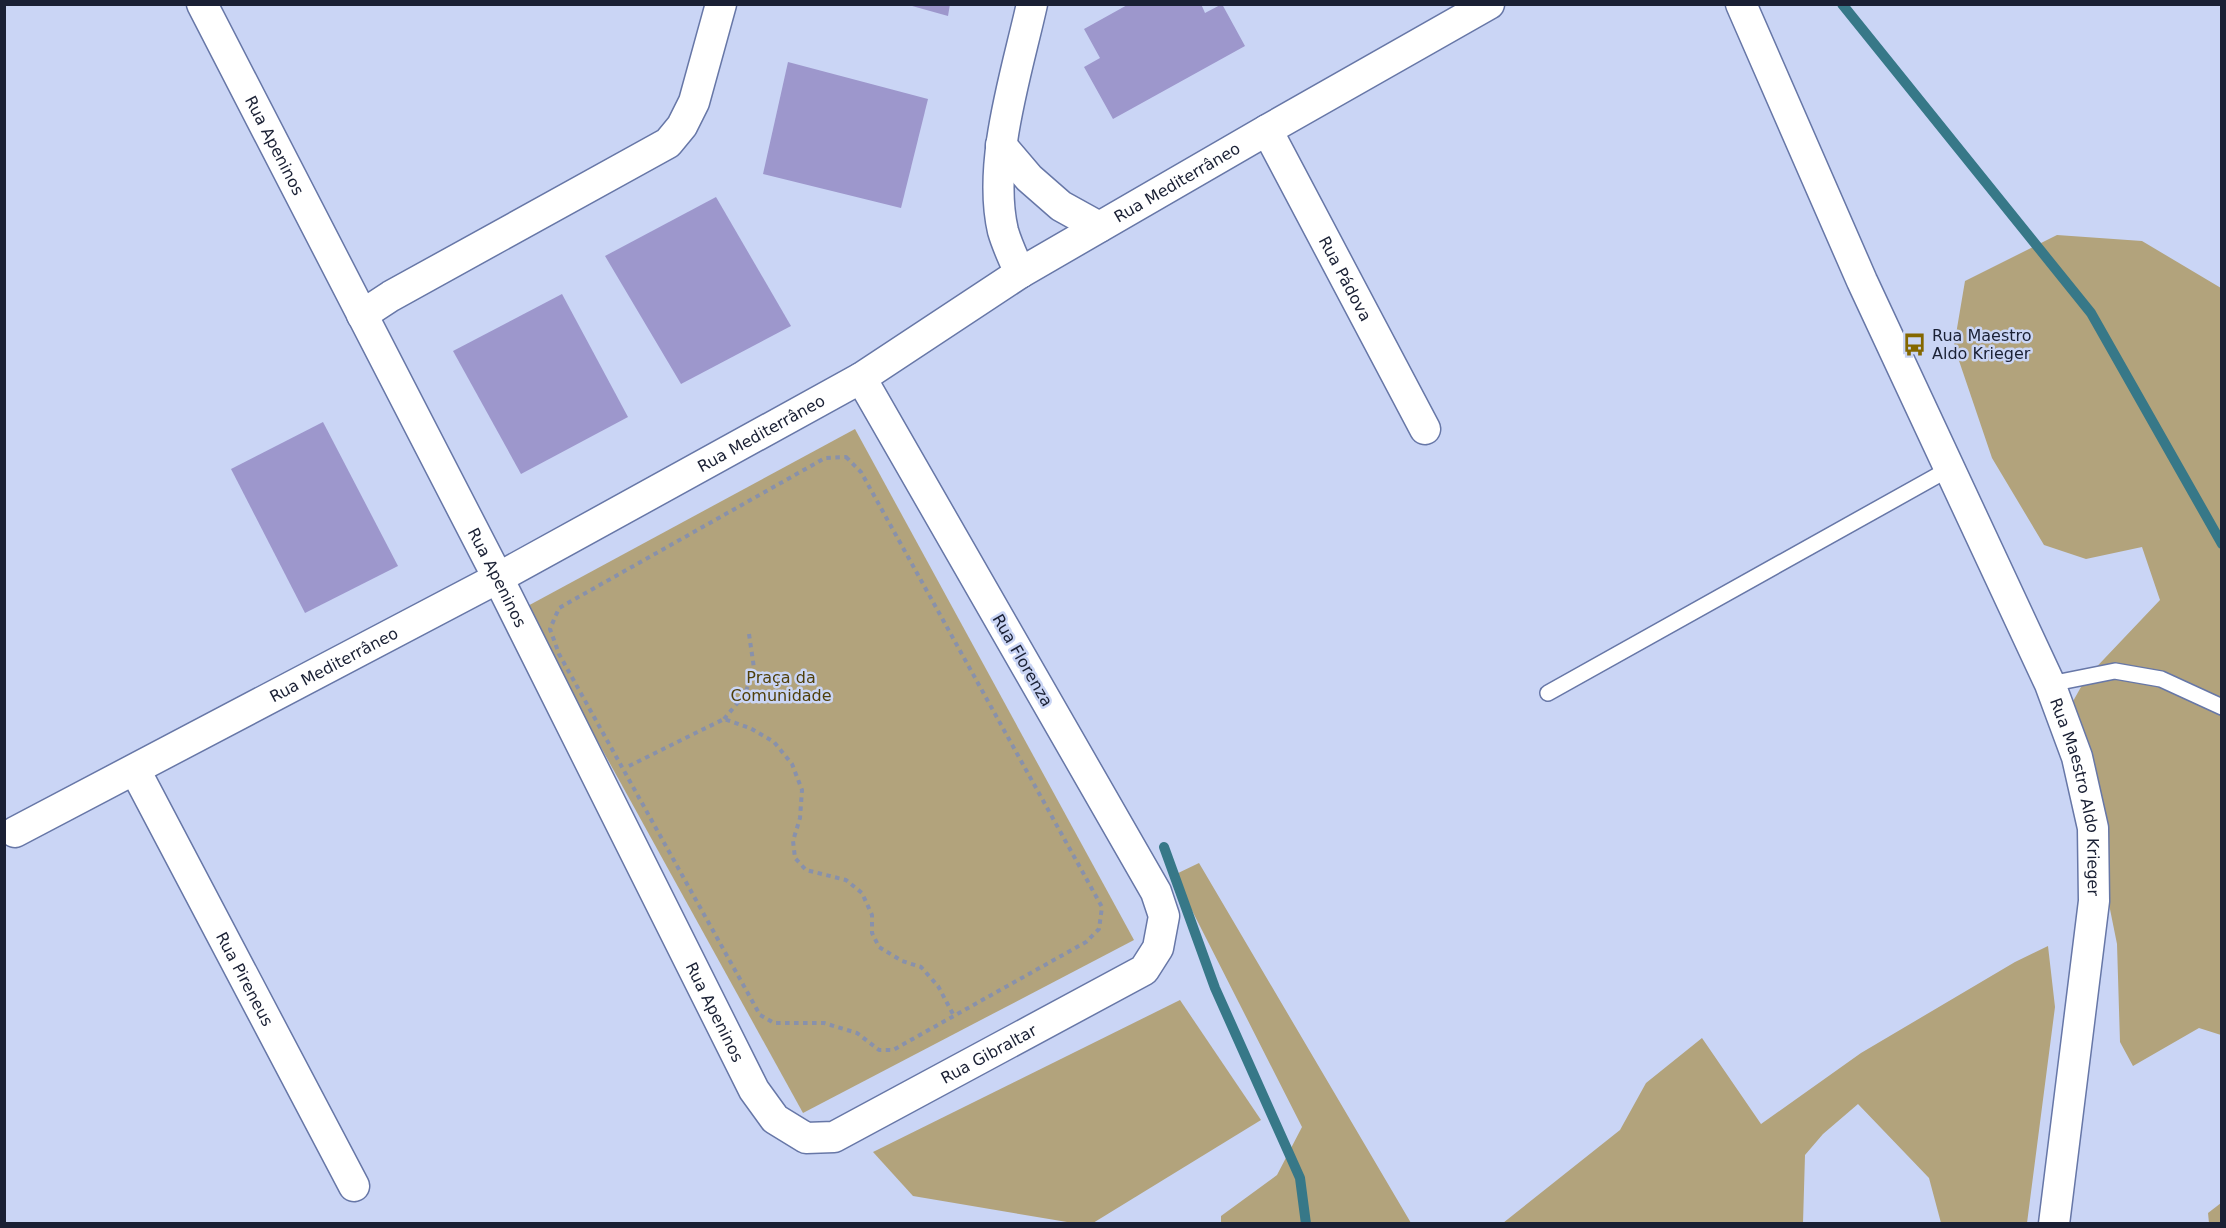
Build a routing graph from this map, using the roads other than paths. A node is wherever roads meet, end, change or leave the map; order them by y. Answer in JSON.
{"nodes":[{"id":1,"x":202,"y":4,"type":"edge"},
{"id":2,"x":721,"y":4,"type":"edge"},
{"id":3,"x":1032,"y":4,"type":"edge"},
{"id":4,"x":1489,"y":4,"type":"edge"},
{"id":5,"x":1742,"y":4,"type":"edge"},
{"id":6,"x":1267,"y":130,"type":"junction"},
{"id":7,"x":1001,"y":145,"type":"junction"},
{"id":8,"x":1099,"y":227,"type":"junction"},
{"id":9,"x":1020,"y":273,"type":"junction"},
{"id":10,"x":362,"y":315,"type":"junction"},
{"id":11,"x":861,"y":378,"type":"junction"},
{"id":12,"x":1425,"y":429,"type":"dead end"},
{"id":13,"x":1949,"y":469,"type":"junction"},
{"id":14,"x":498,"y":578,"type":"junction"},
{"id":15,"x":2050,"y":684,"type":"junction"},
{"id":16,"x":1548,"y":693,"type":"dead end"},
{"id":17,"x":2222,"y":707,"type":"edge"},
{"id":18,"x":135,"y":770,"type":"junction"},
{"id":19,"x":15,"y":832,"type":"dead end"},
{"id":20,"x":1158,"y":948,"type":"joint"},
{"id":21,"x":806,"y":1138,"type":"joint"},
{"id":22,"x":354,"y":1186,"type":"dead end"},
{"id":23,"x":2054,"y":1224,"type":"edge"}],
"edges":[{"from":1,"to":10,"type":"street","name":"Rua Apeninos"},
{"from":2,"to":10,"type":"street"},
{"from":3,"to":7,"type":"street"},
{"from":4,"to":6,"type":"street","name":"Rua Mediterrâneo"},
{"from":5,"to":13,"type":"street","name":"Rua Maestro Aldo Krieger"},
{"from":6,"to":8,"type":"street","name":"Rua Mediterrâneo"},
{"from":6,"to":12,"type":"street","name":"Rua Pádova"},
{"from":7,"to":8,"type":"street"},
{"from":7,"to":9,"type":"street"},
{"from":8,"to":9,"type":"street","name":"Rua Mediterrâneo"},
{"from":9,"to":11,"type":"street","name":"Rua Mediterrâneo"},
{"from":10,"to":14,"type":"street","name":"Rua Apeninos"},
{"from":11,"to":14,"type":"street","name":"Rua Mediterrâneo"},
{"from":11,"to":20,"type":"street","name":"Rua Florenza"},
{"from":13,"to":15,"type":"street","name":"Rua Maestro Aldo Krieger"},
{"from":13,"to":16,"type":"lane"},
{"from":14,"to":18,"type":"street","name":"Rua Mediterrâneo"},
{"from":14,"to":21,"type":"street","name":"Rua Apeninos"},
{"from":15,"to":17,"type":"lane"},
{"from":15,"to":23,"type":"street","name":"Rua Maestro Aldo Krieger"},
{"from":18,"to":19,"type":"street","name":"Rua Mediterrâneo"},
{"from":18,"to":22,"type":"street","name":"Rua Pireneus"},
{"from":20,"to":21,"type":"street","name":"Rua Gibraltar"}]}
